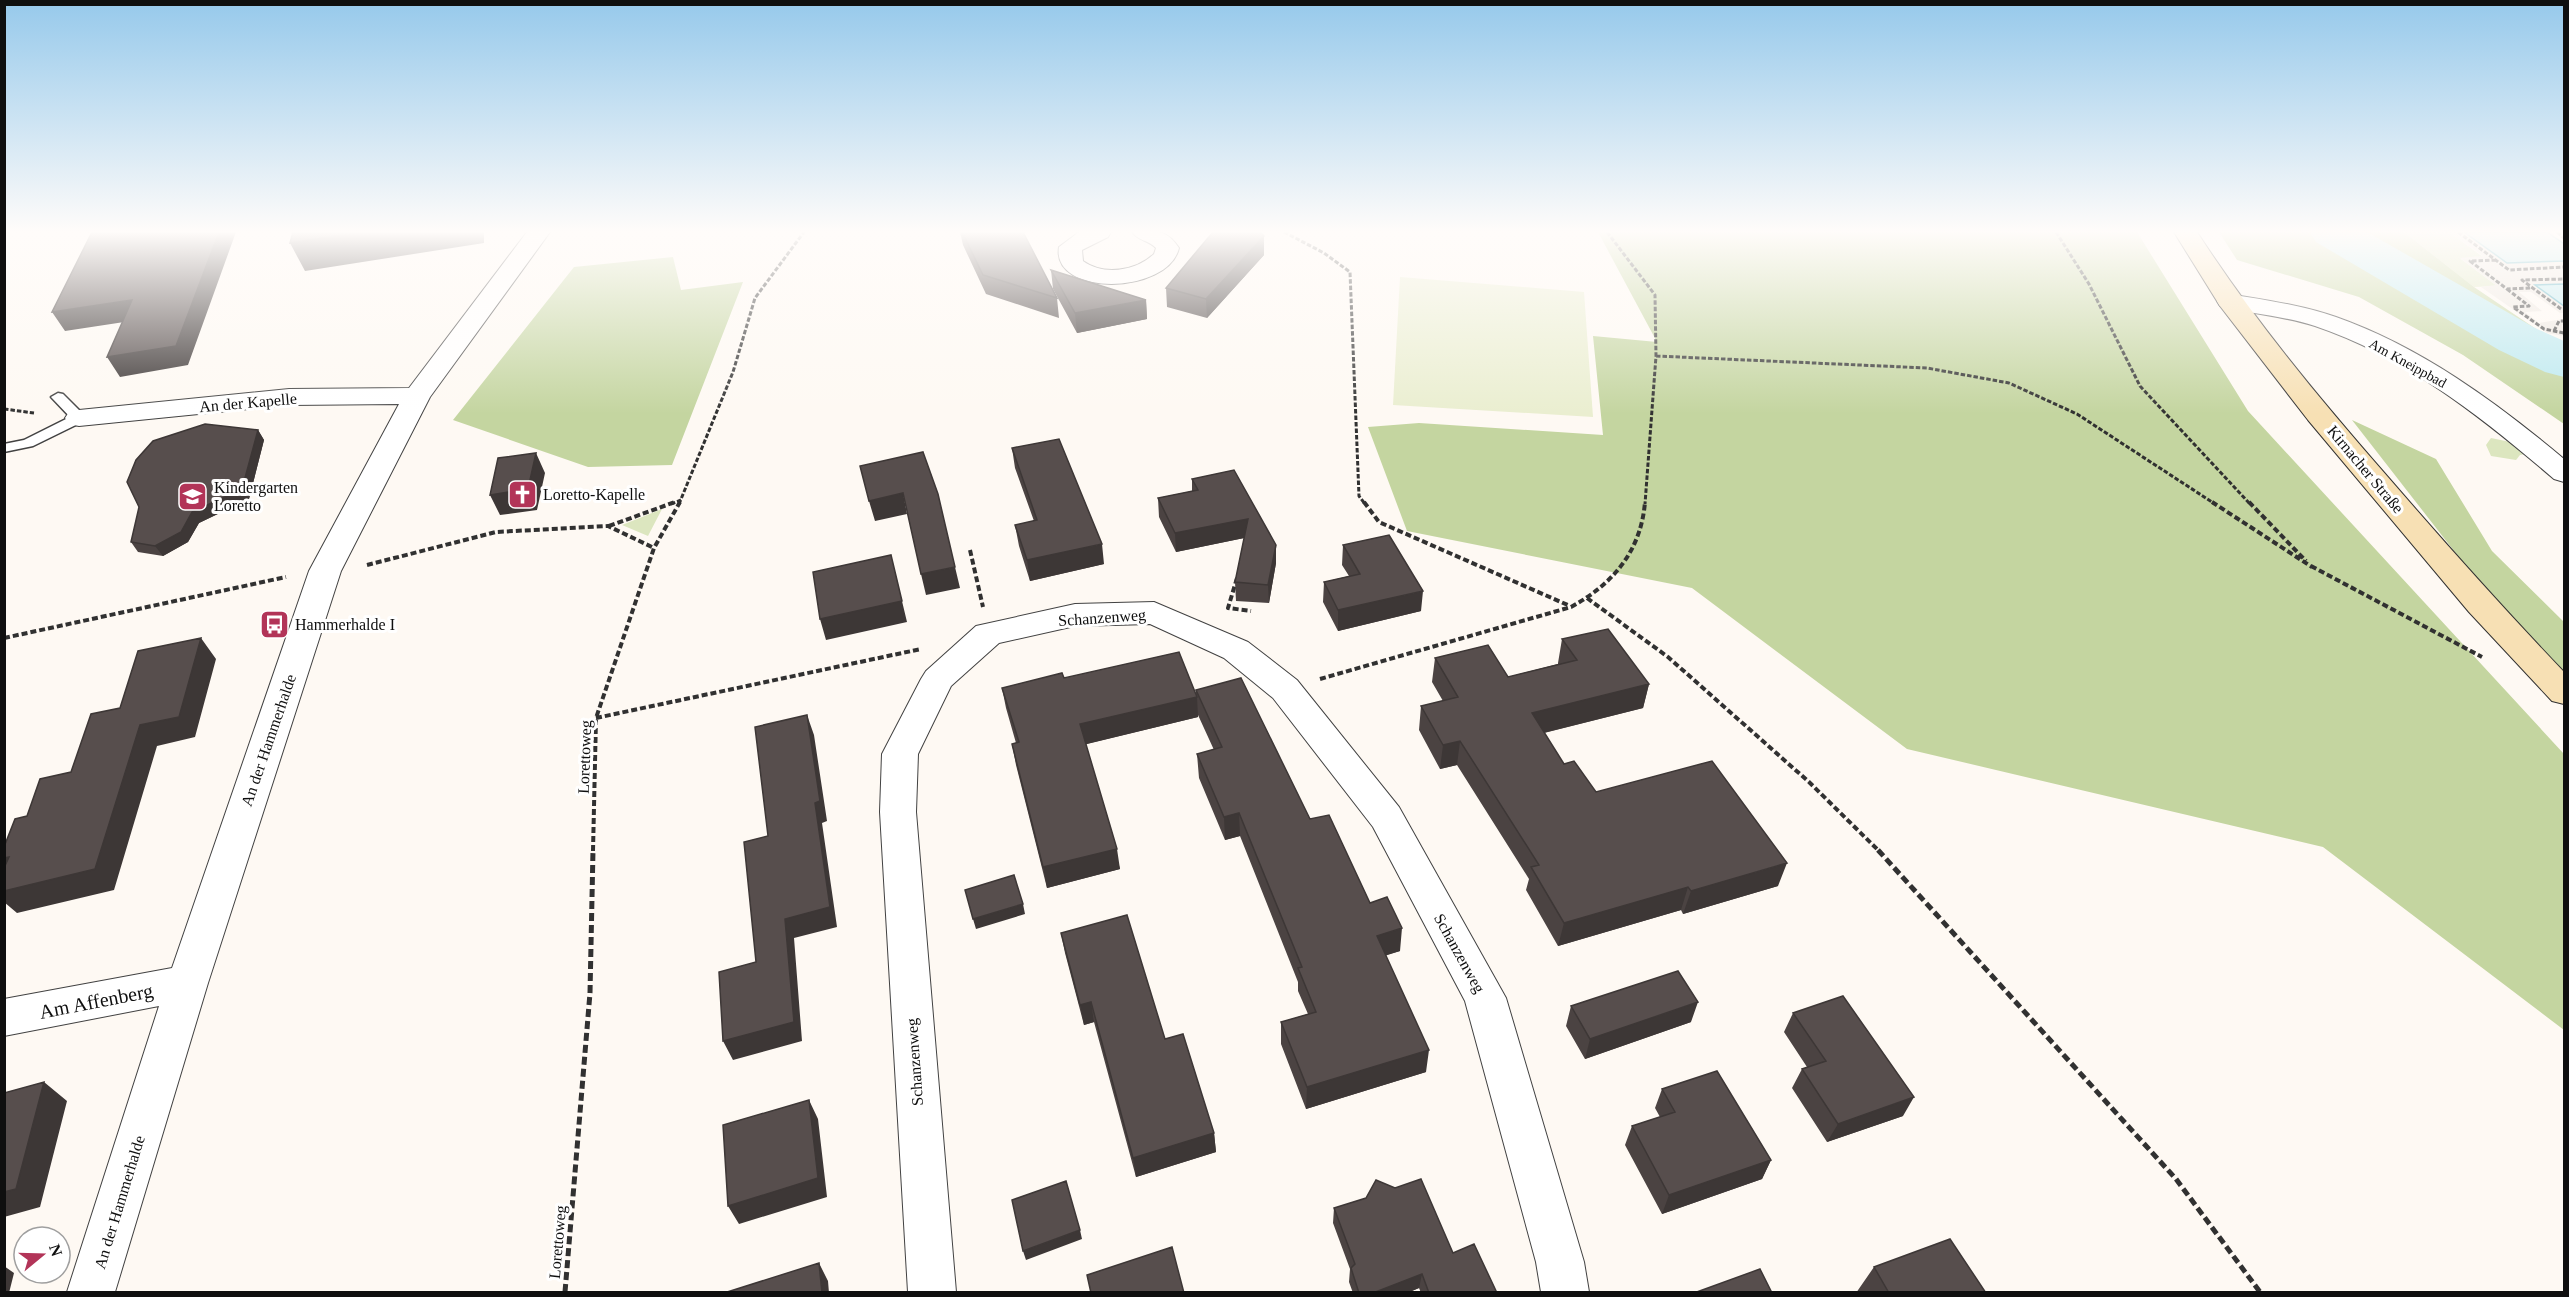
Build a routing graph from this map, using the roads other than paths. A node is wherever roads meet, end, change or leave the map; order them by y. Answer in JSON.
{"nodes":[{"id":1,"x":494,"y":293,"type":"edge"},
{"id":2,"x":2224,"y":293,"type":"edge"},
{"id":3,"x":2229,"y":301,"type":"junction"},
{"id":4,"x":417,"y":396,"type":"junction"},
{"id":5,"x":58,"y":397,"type":"dead end"},
{"id":6,"x":79,"y":418,"type":"junction"},
{"id":7,"x":4,"y":448,"type":"edge"},
{"id":8,"x":2565,"y":473,"type":"edge"},
{"id":9,"x":2565,"y":692,"type":"edge"},
{"id":10,"x":186,"y":983,"type":"junction"},
{"id":11,"x":4,"y":1018,"type":"edge"},
{"id":12,"x":91,"y":1293,"type":"edge"},
{"id":13,"x":932,"y":1293,"type":"edge"},
{"id":14,"x":1565,"y":1293,"type":"edge"}],
"edges":[{"from":1,"to":4,"type":"street","name":"An der Hammerhalde"},
{"from":2,"to":3,"type":"main road","name":"Kirnacher Straße"},
{"from":3,"to":8,"type":"street","name":"Am Kneippbad"},
{"from":3,"to":9,"type":"main road","name":"Kirnacher Straße"},
{"from":4,"to":6,"type":"street","name":"An der Kapelle"},
{"from":4,"to":10,"type":"street","name":"An der Hammerhalde"},
{"from":5,"to":6,"type":"lane"},
{"from":6,"to":7,"type":"lane"},
{"from":10,"to":11,"type":"street","name":"Am Affenberg"},
{"from":10,"to":12,"type":"street","name":"An der Hammerhalde"},
{"from":13,"to":14,"type":"street","name":"Schanzenweg"}]}
